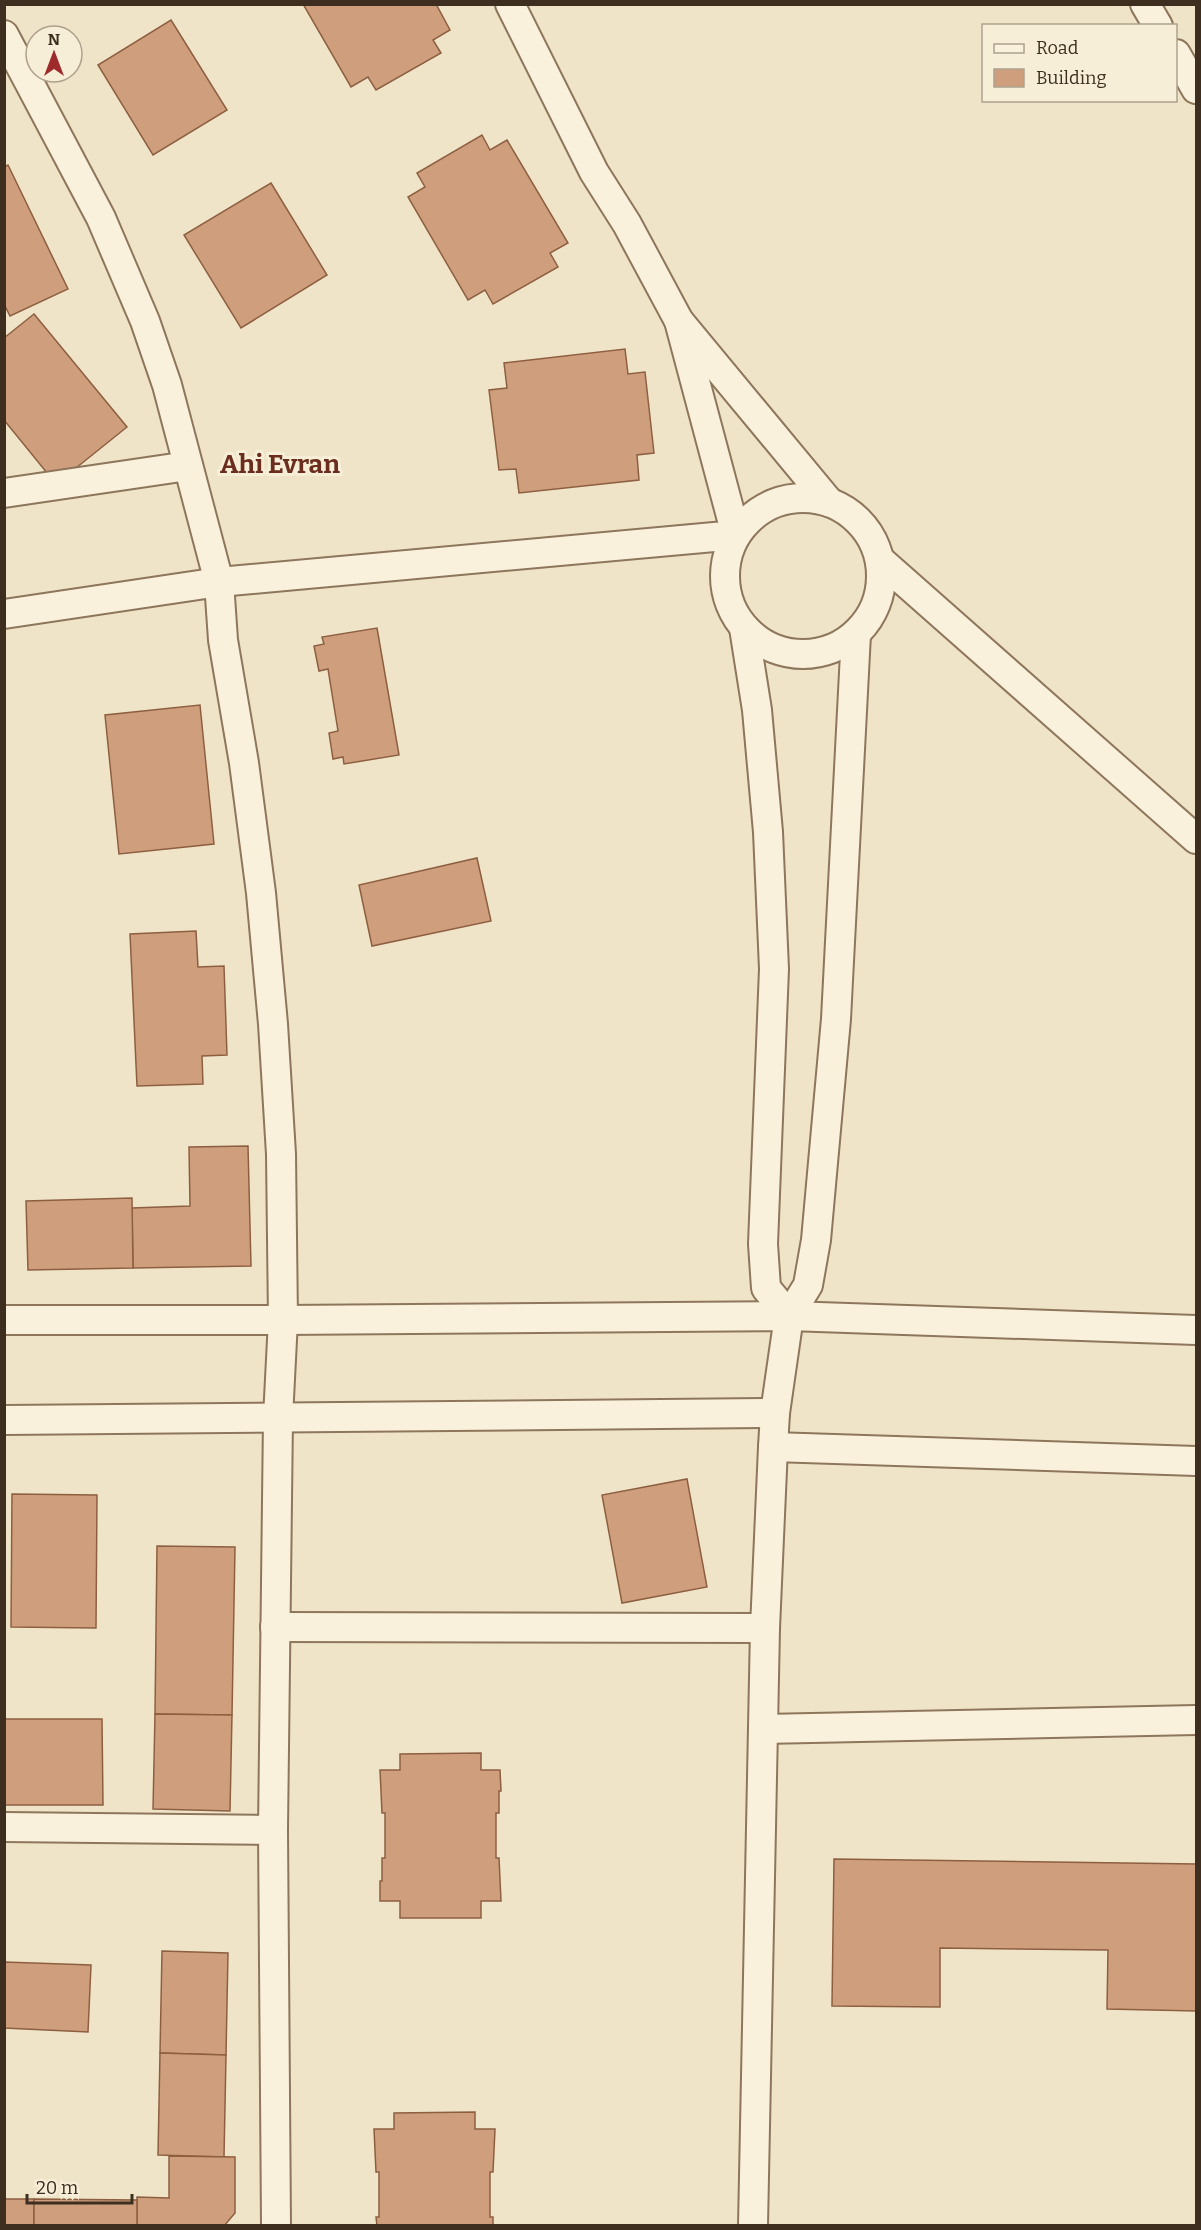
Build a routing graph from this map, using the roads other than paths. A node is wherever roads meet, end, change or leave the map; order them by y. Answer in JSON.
{"nodes":[{"id":1,"x":510,"y":4,"type":"edge"},
{"id":2,"x":1145,"y":4,"type":"edge"},
{"id":3,"x":1157,"y":24,"type":"edge"},
{"id":4,"x":4,"y":35,"type":"edge"},
{"id":5,"x":1177,"y":56,"type":"edge"},
{"id":6,"x":1197,"y":89,"type":"edge"},
{"id":7,"x":679,"y":321,"type":"junction"},
{"id":8,"x":188,"y":466,"type":"junction"},
{"id":9,"x":4,"y":493,"type":"edge"},
{"id":10,"x":829,"y":502,"type":"junction"},
{"id":11,"x":736,"y":535,"type":"junction"},
{"id":12,"x":880,"y":560,"type":"junction"},
{"id":13,"x":219,"y":582,"type":"junction"},
{"id":14,"x":4,"y":614,"type":"edge"},
{"id":15,"x":744,"y":628,"type":"junction"},
{"id":16,"x":856,"y":634,"type":"junction"},
{"id":17,"x":1197,"y":839,"type":"edge"},
{"id":18,"x":789,"y":1316,"type":"junction"},
{"id":19,"x":4,"y":1320,"type":"edge"},
{"id":20,"x":283,"y":1320,"type":"junction"},
{"id":21,"x":1197,"y":1330,"type":"edge"},
{"id":22,"x":775,"y":1413,"type":"junction"},
{"id":23,"x":278,"y":1418,"type":"junction"},
{"id":24,"x":4,"y":1420,"type":"edge"},
{"id":25,"x":772,"y":1447,"type":"junction"},
{"id":26,"x":1197,"y":1461,"type":"edge"},
{"id":27,"x":275,"y":1627,"type":"junction"},
{"id":28,"x":765,"y":1628,"type":"junction"},
{"id":29,"x":1197,"y":1720,"type":"edge"},
{"id":30,"x":763,"y":1729,"type":"junction"},
{"id":31,"x":4,"y":1827,"type":"edge"},
{"id":32,"x":273,"y":1830,"type":"junction"},
{"id":33,"x":276,"y":2226,"type":"edge"},
{"id":34,"x":753,"y":2226,"type":"edge"}],
"edges":[{"from":1,"to":7,"type":"street"},
{"from":2,"to":3,"type":"street"},
{"from":4,"to":8,"type":"street"},
{"from":5,"to":6,"type":"street"},
{"from":7,"to":10,"type":"street"},
{"from":7,"to":11,"type":"street"},
{"from":8,"to":9,"type":"street"},
{"from":8,"to":13,"type":"street"},
{"from":10,"to":11,"type":"street"},
{"from":10,"to":12,"type":"street"},
{"from":11,"to":13,"type":"street"},
{"from":11,"to":15,"type":"street"},
{"from":12,"to":16,"type":"street"},
{"from":12,"to":17,"type":"street"},
{"from":13,"to":14,"type":"street"},
{"from":13,"to":20,"type":"street"},
{"from":15,"to":16,"type":"street"},
{"from":15,"to":18,"type":"street"},
{"from":16,"to":18,"type":"street"},
{"from":18,"to":20,"type":"street"},
{"from":18,"to":21,"type":"street"},
{"from":18,"to":22,"type":"street"},
{"from":19,"to":20,"type":"street"},
{"from":20,"to":23,"type":"street"},
{"from":22,"to":23,"type":"street"},
{"from":22,"to":25,"type":"street"},
{"from":23,"to":24,"type":"street"},
{"from":23,"to":27,"type":"street"},
{"from":25,"to":26,"type":"street"},
{"from":25,"to":28,"type":"street"},
{"from":27,"to":28,"type":"street"},
{"from":27,"to":32,"type":"street"},
{"from":28,"to":30,"type":"street"},
{"from":29,"to":30,"type":"street"},
{"from":30,"to":34,"type":"street"},
{"from":31,"to":32,"type":"street"},
{"from":32,"to":33,"type":"street"}]}
